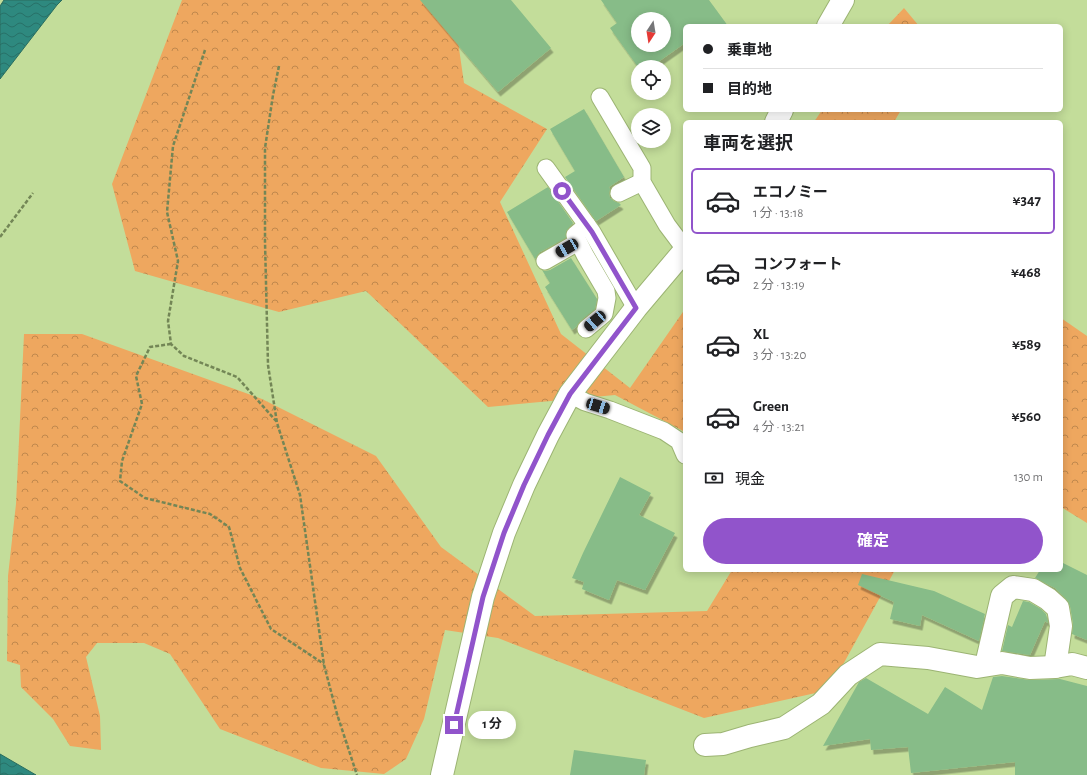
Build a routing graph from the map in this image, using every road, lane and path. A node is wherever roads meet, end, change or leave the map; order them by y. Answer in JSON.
{"nodes":[{"id":1,"x":843,"y":0,"type":"edge"},
{"id":2,"x":829,"y":24,"type":"edge"},
{"id":3,"x":205,"y":50,"type":"dead end"},
{"id":4,"x":279,"y":66,"type":"dead end"},
{"id":5,"x":600,"y":97,"type":"dead end"},
{"id":6,"x":546,"y":168,"type":"dead end"},
{"id":7,"x":642,"y":182,"type":"junction"},
{"id":8,"x":33,"y":193,"type":"dead end"},
{"id":9,"x":619,"y":193,"type":"dead end"},
{"id":10,"x":587,"y":225,"type":"junction"},
{"id":11,"x":0,"y":237,"type":"edge"},
{"id":12,"x":578,"y":242,"type":"junction"},
{"id":13,"x":683,"y":247,"type":"edge"},
{"id":14,"x":683,"y":252,"type":"edge"},
{"id":15,"x":545,"y":261,"type":"dead end"},
{"id":16,"x":636,"y":308,"type":"junction"},
{"id":17,"x":586,"y":329,"type":"dead end"},
{"id":18,"x":171,"y":344,"type":"junction"},
{"id":19,"x":570,"y":394,"type":"junction"},
{"id":20,"x":277,"y":423,"type":"junction"},
{"id":21,"x":683,"y":450,"type":"edge"},
{"id":22,"x":324,"y":664,"type":"junction"},
{"id":23,"x":986,"y":665,"type":"junction"},
{"id":24,"x":1055,"y":667,"type":"junction"},
{"id":25,"x":1087,"y":668,"type":"edge"},
{"id":26,"x":705,"y":745,"type":"dead end"},
{"id":27,"x":356,"y":775,"type":"edge"},
{"id":28,"x":442,"y":775,"type":"edge"}],
"edges":[{"from":1,"to":2,"type":"street"},
{"from":3,"to":18,"type":"path"},
{"from":4,"to":20,"type":"path"},
{"from":5,"to":7,"type":"lane"},
{"from":6,"to":10,"type":"lane"},
{"from":7,"to":9,"type":"lane"},
{"from":7,"to":13,"type":"lane"},
{"from":8,"to":11,"type":"path"},
{"from":10,"to":12,"type":"lane"},
{"from":10,"to":16,"type":"lane"},
{"from":12,"to":15,"type":"lane"},
{"from":12,"to":17,"type":"lane"},
{"from":14,"to":16,"type":"street"},
{"from":16,"to":19,"type":"street"},
{"from":18,"to":20,"type":"path"},
{"from":18,"to":22,"type":"path"},
{"from":19,"to":21,"type":"lane"},
{"from":19,"to":28,"type":"street"},
{"from":20,"to":22,"type":"path"},
{"from":22,"to":27,"type":"path"},
{"from":23,"to":24,"type":"street"},
{"from":23,"to":24,"type":"street"},
{"from":23,"to":26,"type":"street"},
{"from":24,"to":25,"type":"street"}]}
